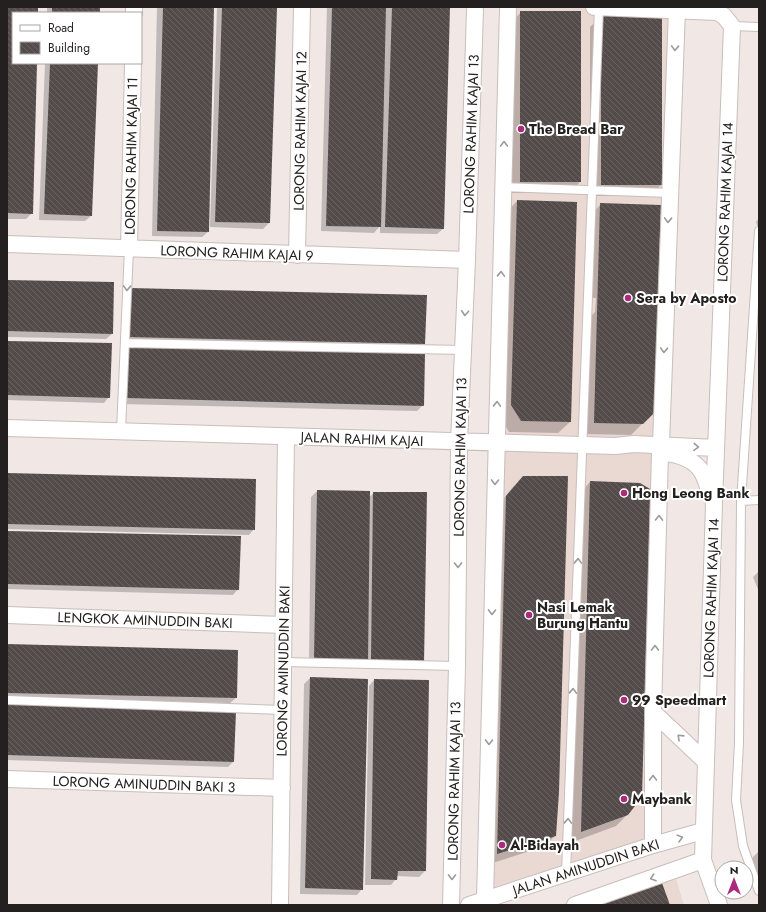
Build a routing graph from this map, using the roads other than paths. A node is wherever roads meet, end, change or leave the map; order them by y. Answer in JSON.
{"nodes":[{"id":1,"x":302,"y":7,"type":"edge"},
{"id":2,"x":508,"y":7,"type":"edge"},
{"id":3,"x":594,"y":7,"type":"edge"},
{"id":4,"x":599,"y":7,"type":"edge"},
{"id":5,"x":677,"y":9,"type":"junction"},
{"id":6,"x":475,"y":10,"type":"dead end"},
{"id":7,"x":732,"y":26,"type":"junction"},
{"id":8,"x":759,"y":27,"type":"edge"},
{"id":9,"x":133,"y":64,"type":"edge"},
{"id":10,"x":503,"y":187,"type":"junction"},
{"id":11,"x":592,"y":190,"type":"junction"},
{"id":12,"x":669,"y":193,"type":"junction"},
{"id":13,"x":759,"y":231,"type":"edge"},
{"id":14,"x":7,"y":244,"type":"edge"},
{"id":15,"x":129,"y":249,"type":"junction"},
{"id":16,"x":297,"y":255,"type":"junction"},
{"id":17,"x":467,"y":260,"type":"junction"},
{"id":18,"x":125,"y":342,"type":"junction"},
{"id":19,"x":463,"y":350,"type":"junction"},
{"id":20,"x":7,"y":428,"type":"edge"},
{"id":21,"x":121,"y":431,"type":"junction"},
{"id":22,"x":286,"y":436,"type":"junction"},
{"id":23,"x":459,"y":442,"type":"junction"},
{"id":24,"x":496,"y":443,"type":"junction"},
{"id":25,"x":582,"y":445,"type":"junction"},
{"id":26,"x":716,"y":448,"type":"junction"},
{"id":27,"x":660,"y":449,"type":"junction"},
{"id":28,"x":759,"y":500,"type":"edge"},
{"id":29,"x":741,"y":501,"type":"junction"},
{"id":30,"x":714,"y":503,"type":"junction"},
{"id":31,"x":7,"y":615,"type":"edge"},
{"id":32,"x":284,"y":624,"type":"junction"},
{"id":33,"x":283,"y":662,"type":"junction"},
{"id":34,"x":457,"y":666,"type":"junction"},
{"id":35,"x":7,"y":700,"type":"edge"},
{"id":36,"x":283,"y":710,"type":"junction"},
{"id":37,"x":654,"y":712,"type":"junction"},
{"id":38,"x":706,"y":762,"type":"junction"},
{"id":39,"x":7,"y":779,"type":"edge"},
{"id":40,"x":282,"y":788,"type":"junction"},
{"id":41,"x":704,"y":831,"type":"junction"},
{"id":42,"x":654,"y":845,"type":"junction"},
{"id":43,"x":702,"y":860,"type":"junction"},
{"id":44,"x":566,"y":874,"type":"junction"},
{"id":45,"x":759,"y":891,"type":"edge"},
{"id":46,"x":485,"y":900,"type":"junction"},
{"id":47,"x":280,"y":905,"type":"edge"},
{"id":48,"x":451,"y":905,"type":"edge"},
{"id":49,"x":469,"y":905,"type":"edge"},
{"id":50,"x":575,"y":905,"type":"edge"},
{"id":51,"x":719,"y":905,"type":"edge"}],
"edges":[{"from":1,"to":16,"type":"street","name":"LORONG RAHIM KAJAI 12"},
{"from":10,"to":2,"type":"street","one_way":true},
{"from":3,"to":4,"type":"street"},
{"from":4,"to":5,"type":"street"},
{"from":4,"to":11,"type":"lane"},
{"from":5,"to":7,"type":"street"},
{"from":5,"to":12,"type":"street","one_way":true},
{"from":6,"to":17,"type":"street","name":"LORONG RAHIM KAJAI 13"},
{"from":7,"to":8,"type":"lane"},
{"from":7,"to":26,"type":"street","name":"LORONG RAHIM KAJAI 14"},
{"from":9,"to":15,"type":"street","name":"LORONG RAHIM KAJAI 11"},
{"from":10,"to":11,"type":"lane"},
{"from":24,"to":10,"type":"street","one_way":true},
{"from":11,"to":12,"type":"lane"},
{"from":11,"to":25,"type":"lane"},
{"from":12,"to":27,"type":"street","one_way":true},
{"from":13,"to":29,"type":"lane"},
{"from":14,"to":15,"type":"street","name":"LORONG RAHIM KAJAI 9"},
{"from":15,"to":16,"type":"street","name":"LORONG RAHIM KAJAI 9"},
{"from":15,"to":18,"type":"lane","one_way":true},
{"from":16,"to":17,"type":"street","name":"LORONG RAHIM KAJAI 9"},
{"from":17,"to":19,"type":"street","name":"LORONG RAHIM KAJAI 13","one_way":true},
{"from":18,"to":19,"type":"lane"},
{"from":18,"to":21,"type":"lane"},
{"from":19,"to":23,"type":"street","name":"LORONG RAHIM KAJAI 13"},
{"from":20,"to":21,"type":"street","name":"JALAN RAHIM KAJAI"},
{"from":21,"to":22,"type":"street","name":"JALAN RAHIM KAJAI"},
{"from":22,"to":23,"type":"street","name":"JALAN RAHIM KAJAI"},
{"from":22,"to":32,"type":"street","name":"LORONG AMINUDDIN BAKI"},
{"from":23,"to":24,"type":"street","name":"JALAN RAHIM KAJAI"},
{"from":23,"to":34,"type":"street","name":"LORONG RAHIM KAJAI 13","one_way":true},
{"from":24,"to":25,"type":"street","name":"JALAN RAHIM KAJAI"},
{"from":24,"to":46,"type":"street","one_way":true},
{"from":25,"to":27,"type":"street","name":"JALAN RAHIM KAJAI"},
{"from":44,"to":25,"type":"lane","one_way":true},
{"from":27,"to":26,"type":"street","one_way":true},
{"from":26,"to":30,"type":"street","name":"LORONG RAHIM KAJAI 14"},
{"from":27,"to":30,"type":"street"},
{"from":37,"to":27,"type":"street","one_way":true},
{"from":28,"to":29,"type":"lane"},
{"from":29,"to":45,"type":"lane"},
{"from":30,"to":38,"type":"street","name":"LORONG RAHIM KAJAI 14"},
{"from":31,"to":32,"type":"street","name":"LENGKOK AMINUDDIN BAKI"},
{"from":32,"to":33,"type":"street","name":"LORONG AMINUDDIN BAKI"},
{"from":33,"to":34,"type":"lane"},
{"from":33,"to":36,"type":"street","name":"LORONG AMINUDDIN BAKI"},
{"from":34,"to":48,"type":"street","name":"LORONG RAHIM KAJAI 13","one_way":true},
{"from":35,"to":36,"type":"lane"},
{"from":36,"to":40,"type":"street","name":"LORONG AMINUDDIN BAKI"},
{"from":38,"to":37,"type":"street","one_way":true},
{"from":42,"to":37,"type":"street","one_way":true},
{"from":38,"to":41,"type":"street","name":"LORONG RAHIM KAJAI 14"},
{"from":39,"to":40,"type":"street","name":"LORONG AMINUDDIN BAKI 3"},
{"from":40,"to":47,"type":"street","name":"LORONG AMINUDDIN BAKI"},
{"from":42,"to":41,"type":"street","name":"JALAN AMINUDDIN BAKI","one_way":true},
{"from":41,"to":43,"type":"street","name":"LORONG RAHIM KAJAI 14"},
{"from":42,"to":44,"type":"street","name":"JALAN AMINUDDIN BAKI"},
{"from":43,"to":50,"type":"street","one_way":true},
{"from":43,"to":51,"type":"street","name":"LORONG RAHIM KAJAI 14"},
{"from":44,"to":46,"type":"street","name":"JALAN AMINUDDIN BAKI"},
{"from":46,"to":49,"type":"street","name":"JALAN AMINUDDIN BAKI"}]}
